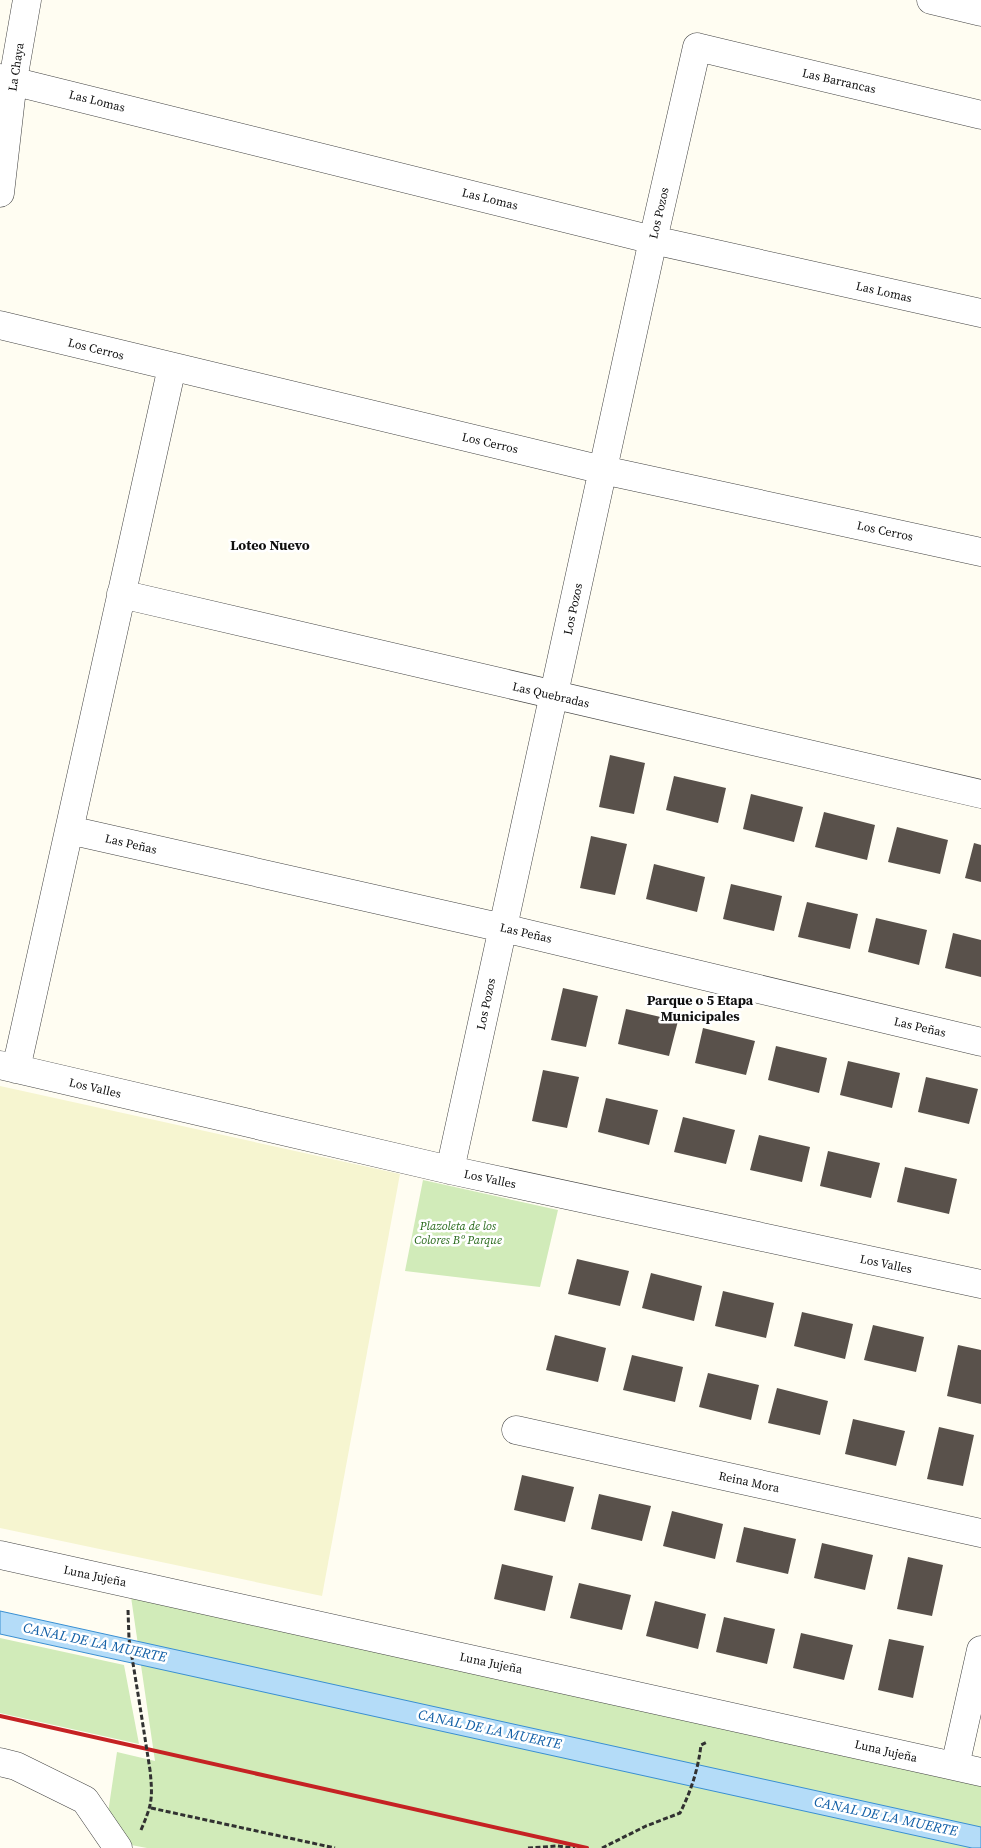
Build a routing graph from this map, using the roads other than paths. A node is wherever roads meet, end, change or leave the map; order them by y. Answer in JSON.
{"nodes":[{"id":1,"x":27,"y":0,"type":"edge"},
{"id":2,"x":931,"y":0,"type":"edge"},
{"id":3,"x":981,"y":12,"type":"edge"},
{"id":4,"x":697,"y":47,"type":"joint"},
{"id":5,"x":7,"y":79,"type":"edge"},
{"id":6,"x":981,"y":115,"type":"edge"},
{"id":7,"x":0,"y":193,"type":"edge"},
{"id":8,"x":653,"y":240,"type":"junction"},
{"id":9,"x":981,"y":314,"type":"edge"},
{"id":10,"x":0,"y":326,"type":"edge"},
{"id":11,"x":172,"y":367,"type":"junction"},
{"id":12,"x":603,"y":470,"type":"junction"},
{"id":13,"x":981,"y":552,"type":"edge"},
{"id":14,"x":121,"y":594,"type":"junction"},
{"id":15,"x":554,"y":696,"type":"junction"},
{"id":16,"x":981,"y":794,"type":"edge"},
{"id":17,"x":69,"y":830,"type":"junction"},
{"id":18,"x":503,"y":928,"type":"junction"},
{"id":19,"x":981,"y":1042,"type":"edge"},
{"id":20,"x":8,"y":1067,"type":"edge"},
{"id":21,"x":450,"y":1170,"type":"junction"},
{"id":22,"x":981,"y":1284,"type":"edge"},
{"id":23,"x":516,"y":1430,"type":"dead end"},
{"id":24,"x":981,"y":1533,"type":"edge"},
{"id":25,"x":0,"y":1555,"type":"edge"},
{"id":26,"x":981,"y":1650,"type":"edge"},
{"id":27,"x":0,"y":1762,"type":"edge"},
{"id":28,"x":955,"y":1766,"type":"junction"},
{"id":29,"x":981,"y":1772,"type":"edge"},
{"id":30,"x":128,"y":1845,"type":"edge"},
{"id":31,"x":104,"y":1848,"type":"edge"}],
"edges":[{"from":1,"to":5,"type":"street","name":"La Chaya"},
{"from":2,"to":3,"type":"street"},
{"from":4,"to":6,"type":"street","name":"Las Barrancas"},
{"from":4,"to":8,"type":"street","name":"Los Pozos"},
{"from":5,"to":7,"type":"street","name":"La Chaya"},
{"from":5,"to":8,"type":"street","name":"Las Lomas"},
{"from":8,"to":9,"type":"street","name":"Las Lomas"},
{"from":8,"to":12,"type":"street","name":"Los Pozos"},
{"from":10,"to":11,"type":"street","name":"Los Cerros"},
{"from":11,"to":12,"type":"street","name":"Los Cerros"},
{"from":11,"to":14,"type":"street"},
{"from":12,"to":13,"type":"street","name":"Los Cerros"},
{"from":12,"to":15,"type":"street","name":"Los Pozos"},
{"from":14,"to":15,"type":"street","name":"Las Quebradas"},
{"from":14,"to":17,"type":"street"},
{"from":15,"to":16,"type":"street","name":"Las Quebradas"},
{"from":15,"to":18,"type":"street","name":"Los Pozos"},
{"from":17,"to":18,"type":"street","name":"Las Peñas"},
{"from":17,"to":20,"type":"street"},
{"from":18,"to":19,"type":"street","name":"Las Peñas"},
{"from":18,"to":21,"type":"street","name":"Los Pozos"},
{"from":20,"to":21,"type":"street","name":"Los Valles"},
{"from":21,"to":22,"type":"street","name":"Los Valles"},
{"from":23,"to":24,"type":"street","name":"Reina Mora"},
{"from":25,"to":28,"type":"street","name":"Luna Jujeña"},
{"from":26,"to":28,"type":"street"},
{"from":27,"to":30,"type":"street"},
{"from":28,"to":29,"type":"street","name":"Luna Jujeña"},
{"from":30,"to":31,"type":"street"}]}
